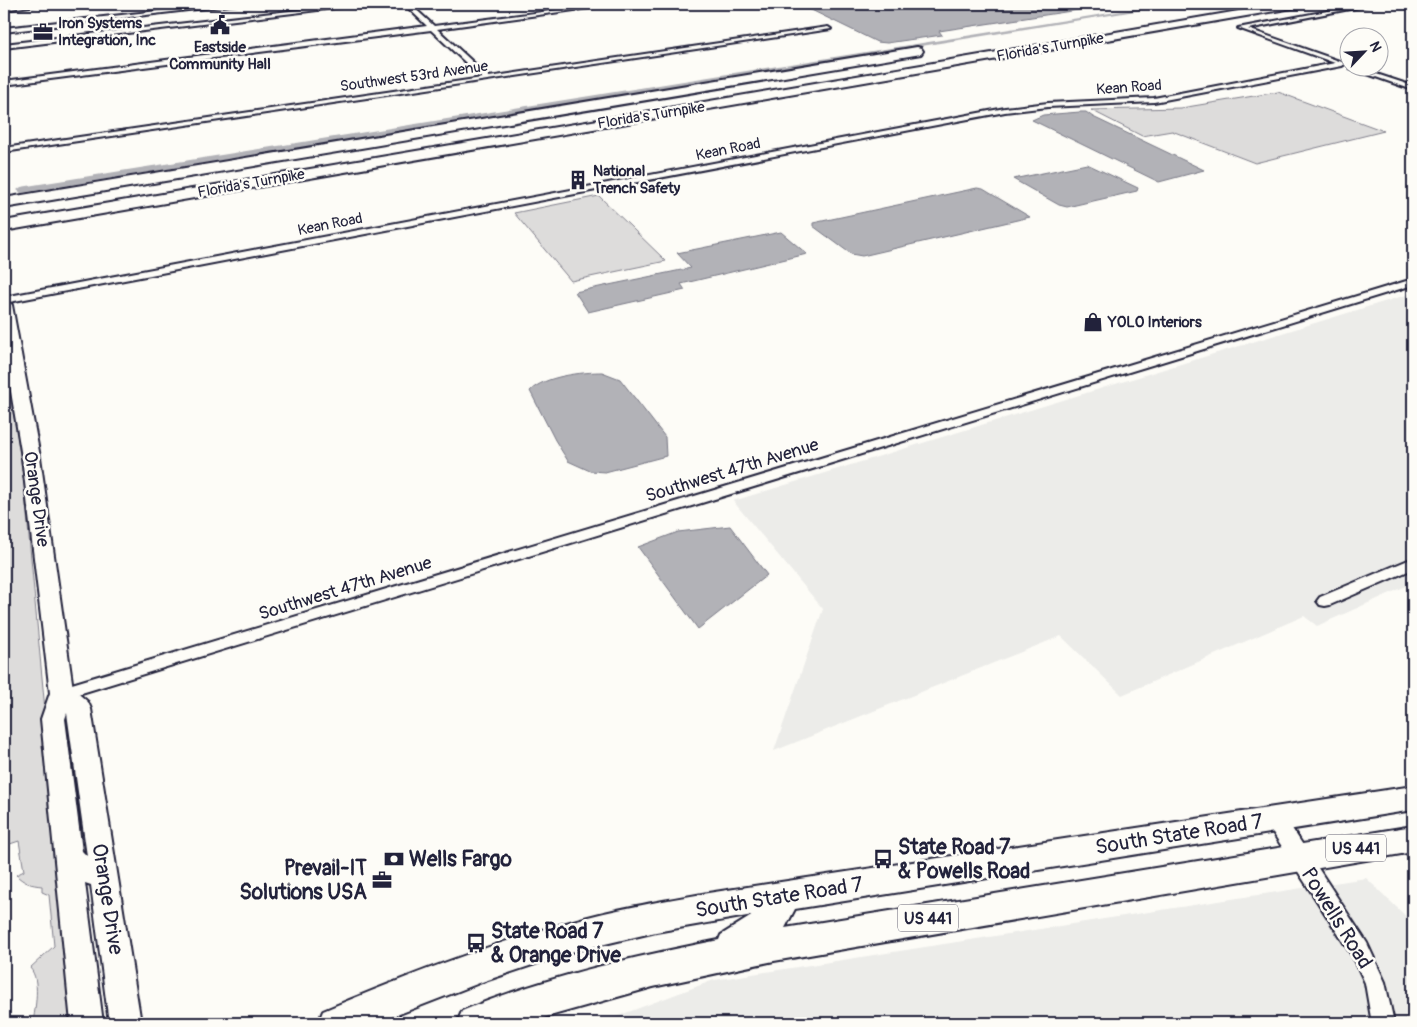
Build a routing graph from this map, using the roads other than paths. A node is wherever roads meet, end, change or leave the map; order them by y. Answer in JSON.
{"nodes":[{"id":1,"x":40,"y":4,"type":"edge"},
{"id":2,"x":235,"y":4,"type":"edge"},
{"id":3,"x":364,"y":4,"type":"edge"},
{"id":4,"x":410,"y":4,"type":"edge"},
{"id":5,"x":615,"y":4,"type":"edge"},
{"id":6,"x":1248,"y":4,"type":"edge"},
{"id":7,"x":1298,"y":4,"type":"edge"},
{"id":8,"x":1306,"y":4,"type":"edge"},
{"id":9,"x":1372,"y":4,"type":"edge"},
{"id":10,"x":209,"y":5,"type":"edge"},
{"id":11,"x":598,"y":5,"type":"edge"},
{"id":12,"x":1206,"y":7,"type":"dead end"},
{"id":13,"x":4,"y":8,"type":"edge"},
{"id":14,"x":1276,"y":8,"type":"junction"},
{"id":15,"x":1191,"y":13,"type":"junction"},
{"id":16,"x":218,"y":21,"type":"junction"},
{"id":17,"x":432,"y":27,"type":"junction"},
{"id":18,"x":828,"y":28,"type":"dead end"},
{"id":19,"x":4,"y":30,"type":"edge"},
{"id":20,"x":4,"y":46,"type":"edge"},
{"id":21,"x":932,"y":49,"type":"dead end"},
{"id":22,"x":1340,"y":63,"type":"edge"},
{"id":23,"x":1340,"y":67,"type":"edge"},
{"id":24,"x":1383,"y":78,"type":"edge"},
{"id":25,"x":486,"y":79,"type":"junction"},
{"id":26,"x":4,"y":83,"type":"edge"},
{"id":27,"x":1412,"y":88,"type":"edge"},
{"id":28,"x":670,"y":113,"type":"junction"},
{"id":29,"x":4,"y":150,"type":"edge"},
{"id":30,"x":299,"y":170,"type":"junction"},
{"id":31,"x":4,"y":203,"type":"edge"},
{"id":32,"x":4,"y":215,"type":"edge"},
{"id":33,"x":4,"y":226,"type":"edge"},
{"id":34,"x":4,"y":241,"type":"edge"},
{"id":35,"x":1413,"y":282,"type":"edge"},
{"id":36,"x":4,"y":300,"type":"edge"},
{"id":37,"x":4,"y":305,"type":"edge"},
{"id":38,"x":1413,"y":563,"type":"edge"},
{"id":39,"x":1325,"y":602,"type":"dead end"},
{"id":40,"x":62,"y":693,"type":"junction"},
{"id":41,"x":1413,"y":798,"type":"edge"},
{"id":42,"x":1275,"y":819,"type":"junction"},
{"id":43,"x":1413,"y":839,"type":"edge"},
{"id":44,"x":68,"y":856,"type":"junction"},
{"id":45,"x":1299,"y":858,"type":"junction"},
{"id":46,"x":104,"y":876,"type":"junction"},
{"id":47,"x":785,"y":896,"type":"junction"},
{"id":48,"x":714,"y":956,"type":"junction"},
{"id":49,"x":1384,"y":1021,"type":"edge"},
{"id":50,"x":88,"y":1023,"type":"edge"},
{"id":51,"x":125,"y":1023,"type":"edge"},
{"id":52,"x":336,"y":1023,"type":"edge"},
{"id":53,"x":475,"y":1023,"type":"edge"}],
"edges":[{"from":1,"to":13,"type":"street"},
{"from":2,"to":10,"type":"street"},
{"from":3,"to":16,"type":"street"},
{"from":4,"to":17,"type":"street"},
{"from":5,"to":11,"type":"street"},
{"from":6,"to":15,"type":"highway","name":"Florida's Turnpike"},
{"from":7,"to":14,"type":"highway","name":"Florida's Turnpike"},
{"from":8,"to":14,"type":"highway"},
{"from":9,"to":22,"type":"street"},
{"from":10,"to":16,"type":"street"},
{"from":10,"to":19,"type":"street"},
{"from":11,"to":17,"type":"street"},
{"from":12,"to":15,"type":"highway"},
{"from":14,"to":28,"type":"highway","name":"Florida's Turnpike"},
{"from":15,"to":30,"type":"highway","name":"Florida's Turnpike"},
{"from":16,"to":20,"type":"street"},
{"from":17,"to":25,"type":"street"},
{"from":17,"to":26,"type":"street"},
{"from":18,"to":25,"type":"street","name":"Southwest 53rd Avenue"},
{"from":21,"to":31,"type":"highway"},
{"from":23,"to":36,"type":"street","name":"Kean Road"},
{"from":24,"to":27,"type":"street"},
{"from":25,"to":29,"type":"street","name":"Southwest 53rd Avenue"},
{"from":28,"to":30,"type":"highway","name":"Florida's Turnpike"},
{"from":28,"to":34,"type":"highway"},
{"from":30,"to":32,"type":"highway","name":"Florida's Turnpike"},
{"from":30,"to":33,"type":"highway","name":"Florida's Turnpike"},
{"from":35,"to":40,"type":"street","name":"Southwest 47th Avenue"},
{"from":37,"to":40,"type":"street","name":"Orange Drive"},
{"from":38,"to":39,"type":"street"},
{"from":40,"to":44,"type":"street","name":"Orange Drive"},
{"from":40,"to":46,"type":"street","name":"Orange Drive"},
{"from":41,"to":42,"type":"main road","name":"South State Road 7","number":"US 441"},
{"from":42,"to":45,"type":"street","name":"Powells Road"},
{"from":42,"to":47,"type":"main road","name":"South State Road 7","number":"US 441"},
{"from":43,"to":45,"type":"main road","number":"US 441"},
{"from":44,"to":46,"type":"street"},
{"from":44,"to":50,"type":"street","name":"Orange Drive"},
{"from":45,"to":48,"type":"main road","number":"US 441"},
{"from":45,"to":49,"type":"street","name":"Powells Road"},
{"from":46,"to":51,"type":"street","name":"Orange Drive"},
{"from":47,"to":48,"type":"main road"},
{"from":47,"to":52,"type":"main road","name":"South State Road 7","number":"US 441"},
{"from":48,"to":53,"type":"main road","number":"US 441"}]}
